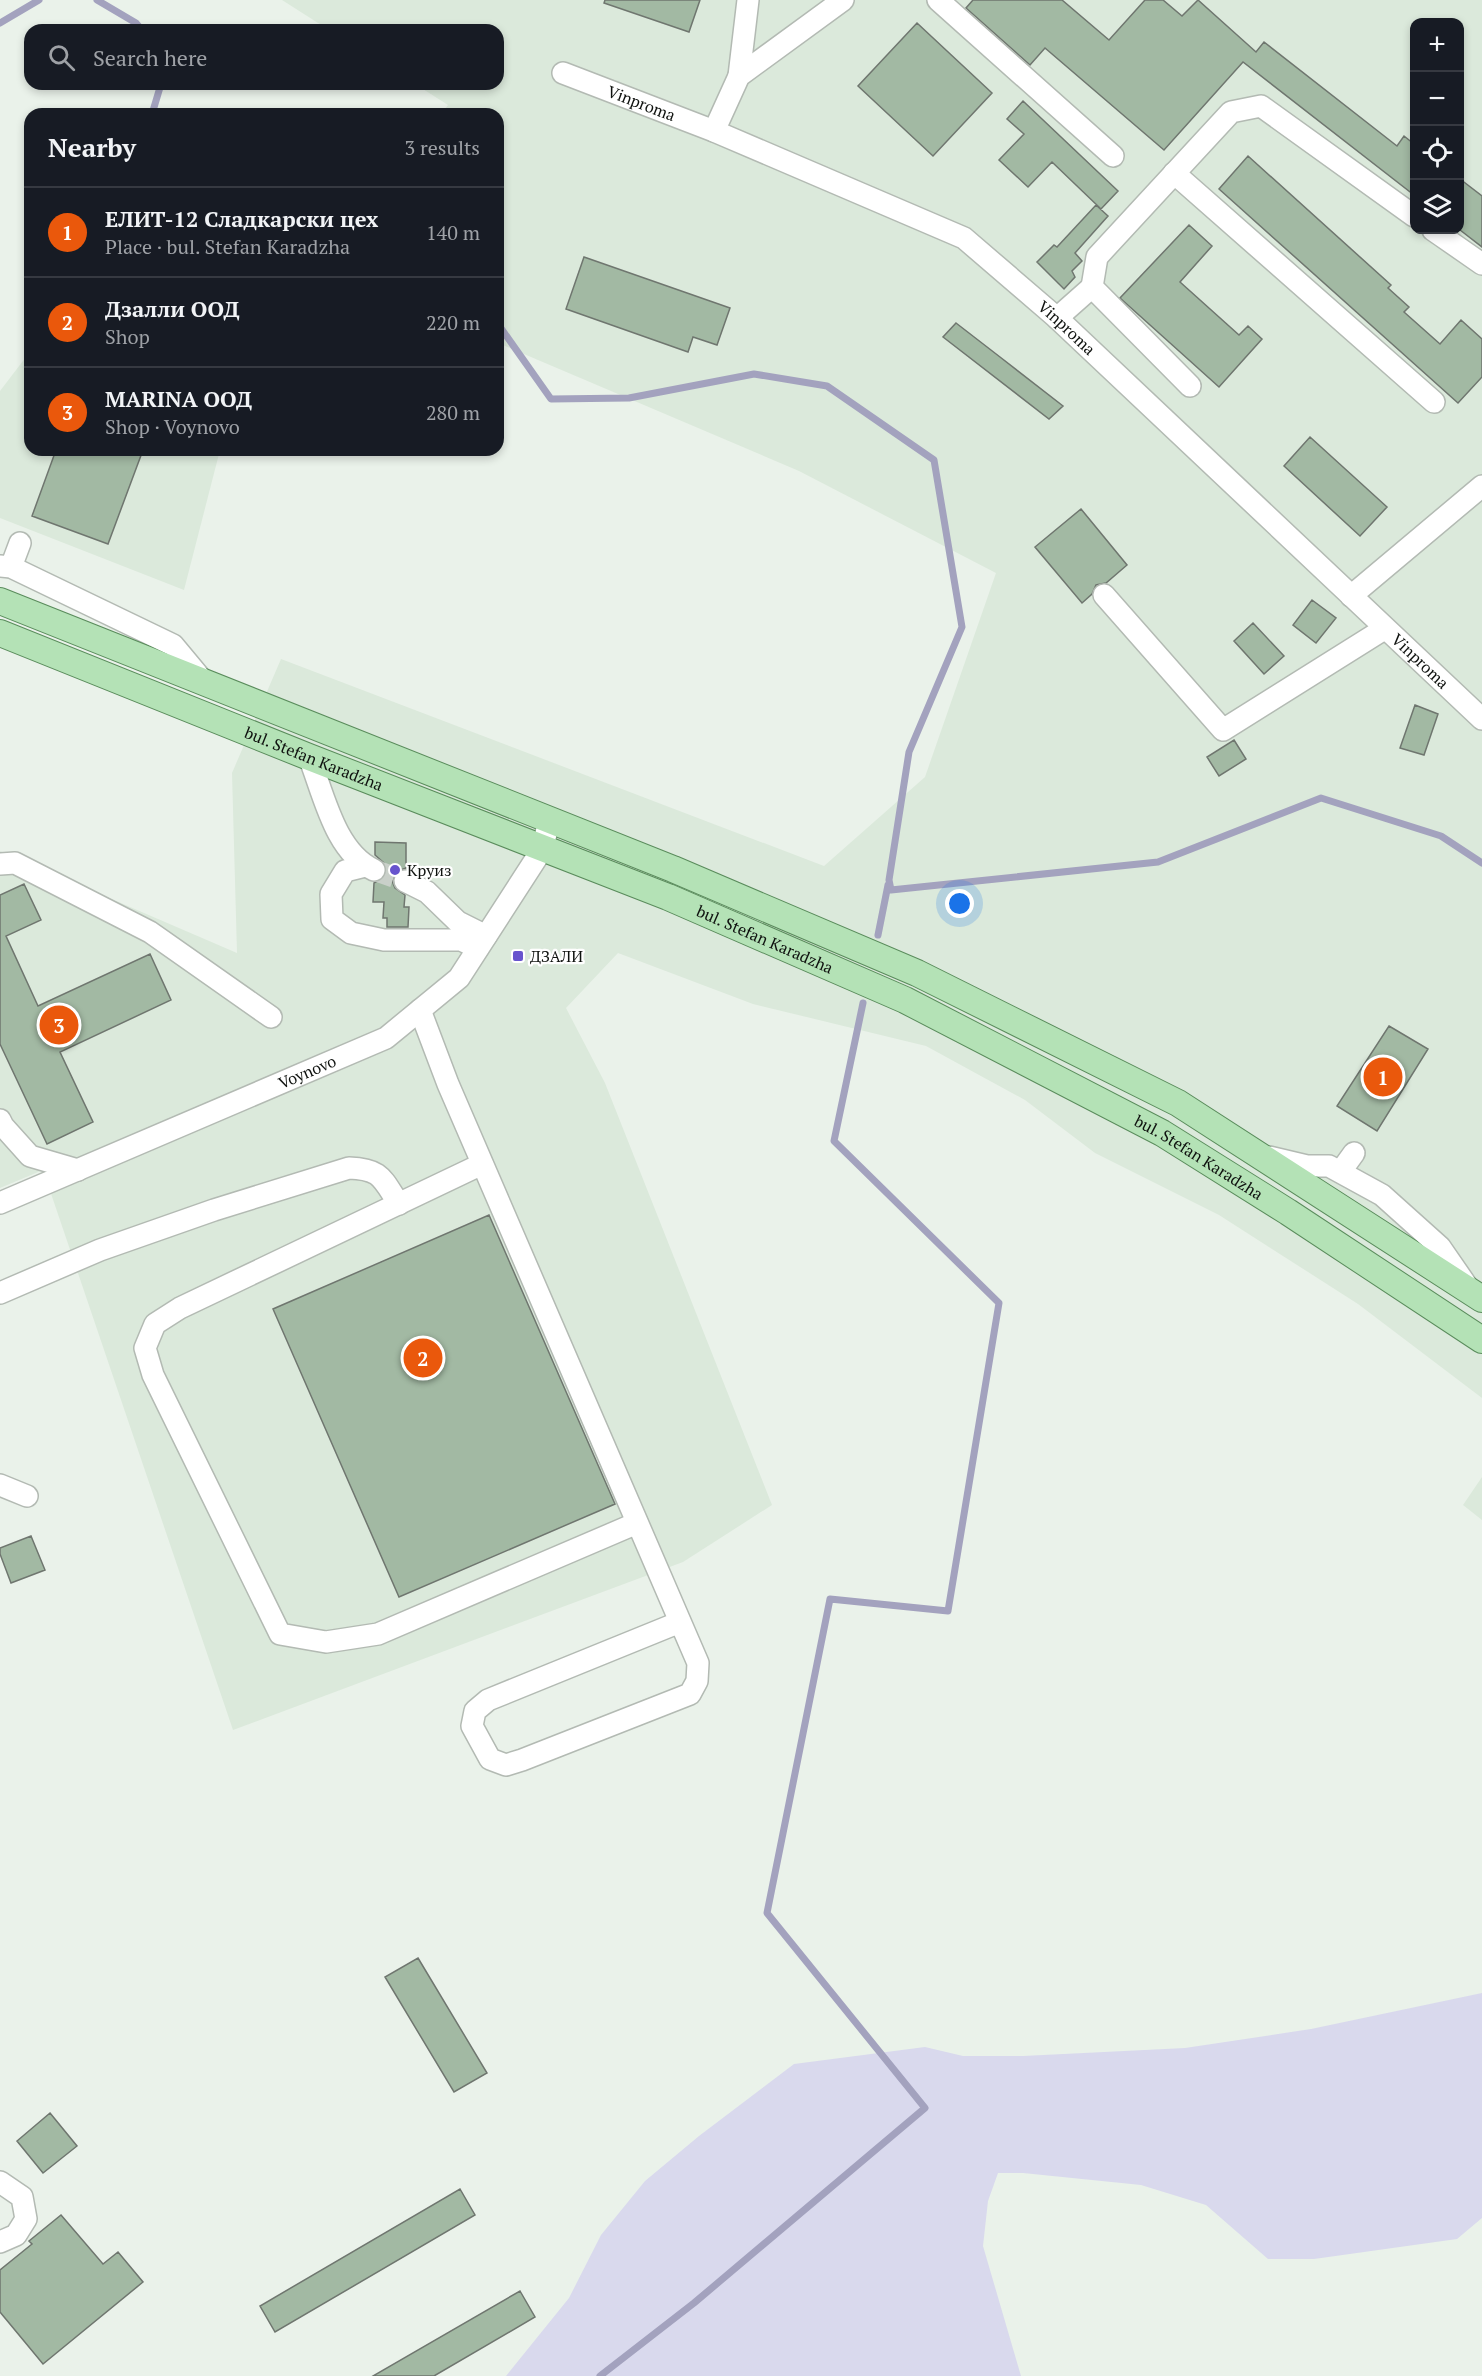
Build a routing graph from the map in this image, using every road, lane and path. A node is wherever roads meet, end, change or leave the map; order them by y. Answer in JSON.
{"nodes":[{"id":1,"x":748,"y":0,"type":"edge"},
{"id":2,"x":843,"y":0,"type":"edge"},
{"id":3,"x":938,"y":0,"type":"edge"},
{"id":4,"x":563,"y":73,"type":"dead end"},
{"id":5,"x":739,"y":76,"type":"junction"},
{"id":6,"x":714,"y":131,"type":"junction"},
{"id":7,"x":1113,"y":156,"type":"dead end"},
{"id":8,"x":1174,"y":173,"type":"junction"},
{"id":9,"x":1410,"y":213,"type":"edge"},
{"id":10,"x":1440,"y":234,"type":"edge"},
{"id":11,"x":1482,"y":264,"type":"edge"},
{"id":12,"x":1092,"y":287,"type":"junction"},
{"id":13,"x":1057,"y":318,"type":"junction"},
{"id":14,"x":1190,"y":386,"type":"dead end"},
{"id":15,"x":1434,"y":402,"type":"dead end"},
{"id":16,"x":1482,"y":486,"type":"edge"},
{"id":17,"x":20,"y":543,"type":"dead end"},
{"id":18,"x":6,"y":566,"type":"edge"},
{"id":19,"x":1104,"y":595,"type":"dead end"},
{"id":20,"x":1351,"y":597,"type":"junction"},
{"id":21,"x":0,"y":601,"type":"edge"},
{"id":22,"x":1384,"y":629,"type":"junction"},
{"id":23,"x":0,"y":633,"type":"edge"},
{"id":24,"x":202,"y":681,"type":"junction"},
{"id":25,"x":1481,"y":715,"type":"edge"},
{"id":26,"x":309,"y":757,"type":"junction"},
{"id":27,"x":549,"y":819,"type":"junction"},
{"id":28,"x":543,"y":848,"type":"junction"},
{"id":29,"x":0,"y":864,"type":"edge"},
{"id":30,"x":405,"y":881,"type":"tunnel mouth"},
{"id":31,"x":482,"y":942,"type":"junction"},
{"id":32,"x":420,"y":1010,"type":"junction"},
{"id":33,"x":272,"y":1017,"type":"dead end"},
{"id":34,"x":0,"y":1120,"type":"edge"},
{"id":35,"x":1354,"y":1152,"type":"dead end"},
{"id":36,"x":1258,"y":1155,"type":"junction"},
{"id":37,"x":482,"y":1164,"type":"junction"},
{"id":38,"x":78,"y":1170,"type":"junction"},
{"id":39,"x":1341,"y":1171,"type":"junction"},
{"id":40,"x":0,"y":1203,"type":"edge"},
{"id":41,"x":399,"y":1204,"type":"junction"},
{"id":42,"x":0,"y":1293,"type":"edge"},
{"id":43,"x":1477,"y":1295,"type":"edge"},
{"id":44,"x":1482,"y":1340,"type":"edge"},
{"id":45,"x":0,"y":1485,"type":"edge"},
{"id":46,"x":27,"y":1496,"type":"dead end"},
{"id":47,"x":637,"y":1523,"type":"junction"},
{"id":48,"x":680,"y":1622,"type":"junction"},
{"id":49,"x":0,"y":2182,"type":"edge"},
{"id":50,"x":0,"y":2242,"type":"edge"}],
"edges":[{"from":1,"to":5,"type":"street"},
{"from":2,"to":5,"type":"street"},
{"from":3,"to":7,"type":"street"},
{"from":4,"to":6,"type":"street","name":"Vinproma"},
{"from":5,"to":6,"type":"street"},
{"from":6,"to":13,"type":"street","name":"Vinproma"},
{"from":8,"to":9,"type":"street"},
{"from":8,"to":12,"type":"street"},
{"from":8,"to":15,"type":"street"},
{"from":10,"to":11,"type":"street"},
{"from":12,"to":13,"type":"street"},
{"from":12,"to":14,"type":"street"},
{"from":13,"to":20,"type":"street","name":"Vinproma"},
{"from":16,"to":20,"type":"street"},
{"from":17,"to":18,"type":"street"},
{"from":18,"to":24,"type":"street"},
{"from":19,"to":22,"type":"street"},
{"from":20,"to":22,"type":"street","name":"Vinproma"},
{"from":21,"to":24,"type":"main road","name":"bul. Stefan Karadzha"},
{"from":22,"to":25,"type":"street","name":"Vinproma"},
{"from":23,"to":26,"type":"main road","name":"bul. Stefan Karadzha"},
{"from":24,"to":27,"type":"main road","name":"bul. Stefan Karadzha"},
{"from":26,"to":28,"type":"main road","name":"bul. Stefan Karadzha"},
{"from":26,"to":31,"type":"street"},
{"from":27,"to":28,"type":"street"},
{"from":27,"to":36,"type":"main road","name":"bul. Stefan Karadzha"},
{"from":28,"to":31,"type":"street","name":"Voynovo"},
{"from":28,"to":44,"type":"main road","name":"bul. Stefan Karadzha"},
{"from":29,"to":33,"type":"street"},
{"from":30,"to":31,"type":"street"},
{"from":31,"to":32,"type":"street","name":"Voynovo"},
{"from":32,"to":37,"type":"street"},
{"from":32,"to":38,"type":"street","name":"Voynovo"},
{"from":34,"to":38,"type":"street"},
{"from":35,"to":39,"type":"street"},
{"from":36,"to":39,"type":"street"},
{"from":36,"to":43,"type":"main road","name":"bul. Stefan Karadzha"},
{"from":37,"to":41,"type":"street"},
{"from":37,"to":47,"type":"street"},
{"from":38,"to":40,"type":"street","name":"Voynovo"},
{"from":39,"to":43,"type":"street"},
{"from":41,"to":42,"type":"street"},
{"from":41,"to":47,"type":"street"},
{"from":45,"to":46,"type":"street"},
{"from":47,"to":48,"type":"street"},
{"from":48,"to":48,"type":"street"},
{"from":49,"to":50,"type":"street"}]}
